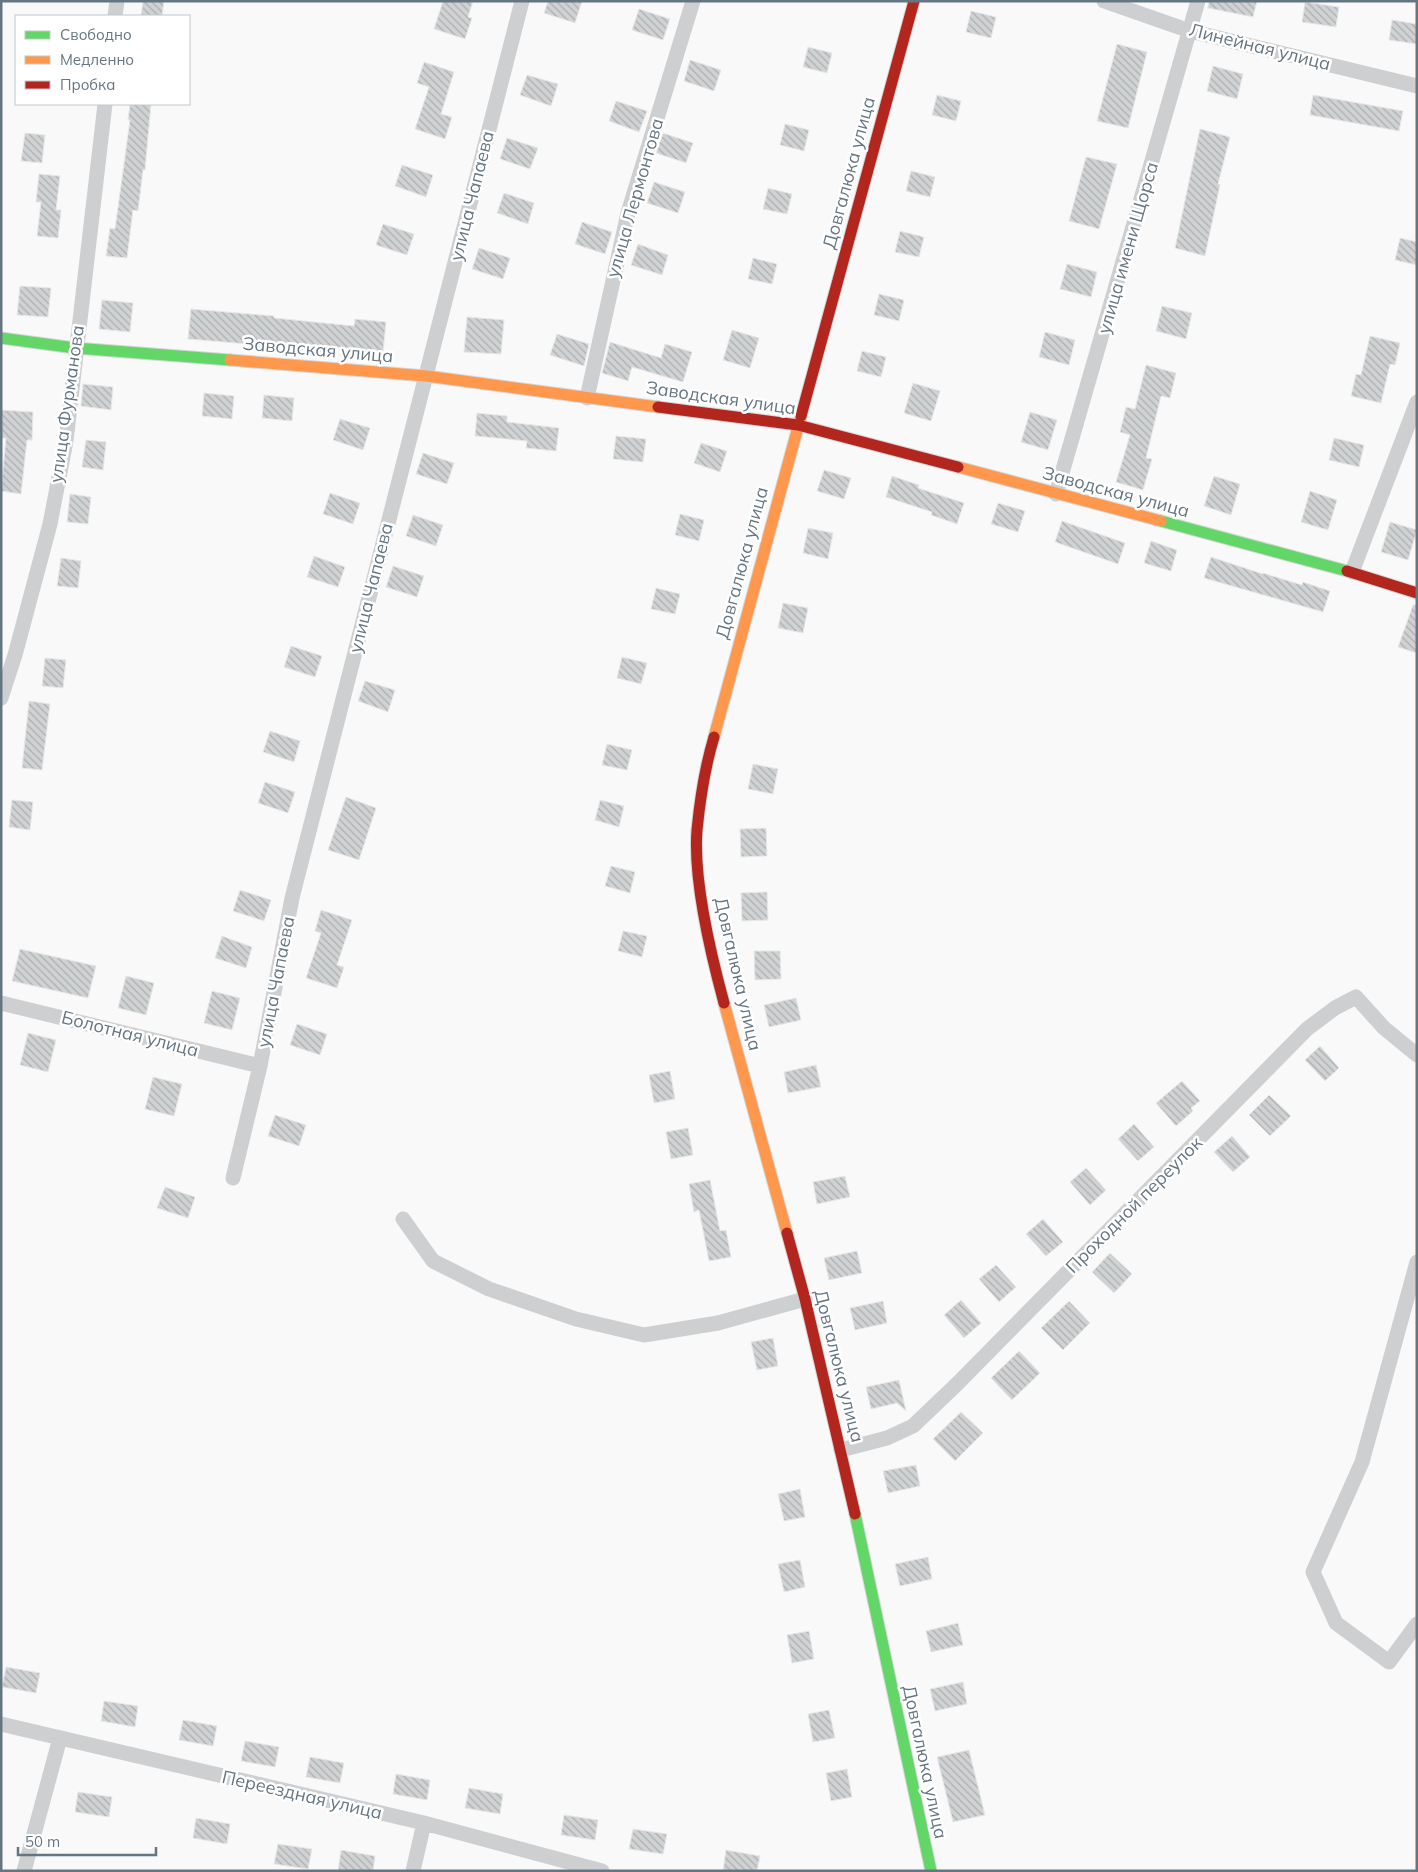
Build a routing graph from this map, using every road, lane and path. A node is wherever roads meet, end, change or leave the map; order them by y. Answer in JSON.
{"nodes":[{"id":1,"x":117,"y":1,"type":"edge"},
{"id":2,"x":522,"y":1,"type":"edge"},
{"id":3,"x":693,"y":1,"type":"edge"},
{"id":4,"x":914,"y":1,"type":"edge"},
{"id":5,"x":1104,"y":1,"type":"edge"},
{"id":6,"x":1198,"y":1,"type":"edge"},
{"id":7,"x":115,"y":15,"type":"edge"},
{"id":8,"x":1190,"y":31,"type":"junction"},
{"id":9,"x":1417,"y":86,"type":"edge"},
{"id":10,"x":105,"y":105,"type":"edge"},
{"id":11,"x":1,"y":338,"type":"edge"},
{"id":12,"x":75,"y":348,"type":"junction"},
{"id":13,"x":426,"y":376,"type":"junction"},
{"id":14,"x":587,"y":398,"type":"junction"},
{"id":15,"x":1417,"y":402,"type":"edge"},
{"id":16,"x":798,"y":425,"type":"junction"},
{"id":17,"x":1056,"y":494,"type":"junction"},
{"id":18,"x":1352,"y":572,"type":"junction"},
{"id":19,"x":1417,"y":593,"type":"edge"},
{"id":20,"x":1,"y":698,"type":"edge"},
{"id":21,"x":1,"y":1002,"type":"edge"},
{"id":22,"x":1417,"y":1055,"type":"edge"},
{"id":23,"x":260,"y":1066,"type":"junction"},
{"id":24,"x":233,"y":1178,"type":"dead end"},
{"id":25,"x":403,"y":1219,"type":"dead end"},
{"id":26,"x":1417,"y":1262,"type":"edge"},
{"id":27,"x":805,"y":1299,"type":"junction"},
{"id":28,"x":841,"y":1450,"type":"junction"},
{"id":29,"x":1417,"y":1624,"type":"edge"},
{"id":30,"x":1,"y":1724,"type":"edge"},
{"id":31,"x":60,"y":1738,"type":"junction"},
{"id":32,"x":424,"y":1824,"type":"junction"},
{"id":33,"x":24,"y":1871,"type":"edge"},
{"id":34,"x":413,"y":1871,"type":"edge"},
{"id":35,"x":602,"y":1871,"type":"edge"},
{"id":36,"x":931,"y":1871,"type":"edge"}],
"edges":[{"from":1,"to":7,"type":"street"},
{"from":2,"to":13,"type":"street","name":"улица Чапаева"},
{"from":3,"to":14,"type":"street","name":"улица Лермонтова"},
{"from":4,"to":16,"type":"street","name":"Довгалюка улица"},
{"from":5,"to":8,"type":"street","name":"Линейная улица"},
{"from":6,"to":8,"type":"street","name":"улица имени Щорса"},
{"from":8,"to":9,"type":"street","name":"Линейная улица"},
{"from":8,"to":17,"type":"street","name":"улица имени Щорса"},
{"from":10,"to":12,"type":"street","name":"улица Фурманова"},
{"from":11,"to":12,"type":"street","name":"Заводская улица"},
{"from":12,"to":13,"type":"street","name":"Заводская улица"},
{"from":12,"to":20,"type":"street","name":"улица Фурманова"},
{"from":13,"to":14,"type":"street","name":"Заводская улица"},
{"from":13,"to":23,"type":"street","name":"улица Чапаева"},
{"from":14,"to":16,"type":"street","name":"Заводская улица"},
{"from":15,"to":18,"type":"street"},
{"from":16,"to":17,"type":"street","name":"Заводская улица"},
{"from":16,"to":27,"type":"street","name":"Довгалюка улица"},
{"from":17,"to":18,"type":"street","name":"Заводская улица"},
{"from":18,"to":19,"type":"street","name":"Заводская улица"},
{"from":21,"to":23,"type":"street","name":"Болотная улица"},
{"from":22,"to":28,"type":"street","name":"Проходной переулок"},
{"from":23,"to":24,"type":"street","name":"улица Чапаева"},
{"from":25,"to":27,"type":"street"},
{"from":26,"to":29,"type":"street"},
{"from":27,"to":28,"type":"street","name":"Довгалюка улица"},
{"from":28,"to":36,"type":"street","name":"Довгалюка улица"},
{"from":30,"to":31,"type":"street","name":"Переездная улица"},
{"from":31,"to":32,"type":"street","name":"Переездная улица"},
{"from":31,"to":33,"type":"street"},
{"from":32,"to":34,"type":"street"},
{"from":32,"to":35,"type":"street","name":"Переездная улица"}]}
